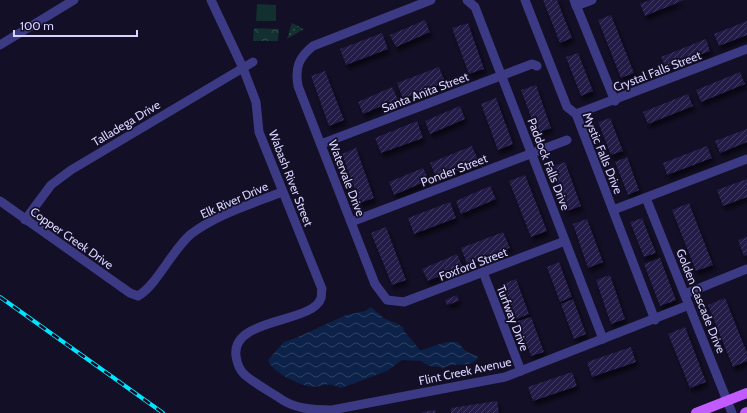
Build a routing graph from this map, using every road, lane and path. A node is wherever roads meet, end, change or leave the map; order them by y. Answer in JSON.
{"nodes":[{"id":1,"x":74,"y":0,"type":"edge"},
{"id":2,"x":211,"y":0,"type":"edge"},
{"id":3,"x":431,"y":0,"type":"edge"},
{"id":4,"x":467,"y":0,"type":"edge"},
{"id":5,"x":525,"y":0,"type":"edge"},
{"id":6,"x":592,"y":0,"type":"edge"},
{"id":7,"x":575,"y":3,"type":"edge"},
{"id":8,"x":0,"y":45,"type":"edge"},
{"id":9,"x":747,"y":50,"type":"edge"},
{"id":10,"x":253,"y":62,"type":"dead end"},
{"id":11,"x":537,"y":66,"type":"dead end"},
{"id":12,"x":243,"y":68,"type":"junction"},
{"id":13,"x":502,"y":75,"type":"junction"},
{"id":14,"x":615,"y":101,"type":"junction"},
{"id":15,"x":576,"y":114,"type":"junction"},
{"id":16,"x":567,"y":140,"type":"dead end"},
{"id":17,"x":321,"y":144,"type":"junction"},
{"id":18,"x":532,"y":153,"type":"junction"},
{"id":19,"x":747,"y":159,"type":"edge"},
{"id":20,"x":282,"y":192,"type":"junction"},
{"id":21,"x":646,"y":198,"type":"junction"},
{"id":22,"x":0,"y":201,"type":"edge"},
{"id":23,"x":613,"y":210,"type":"junction"},
{"id":24,"x":25,"y":220,"type":"junction"},
{"id":25,"x":351,"y":222,"type":"junction"},
{"id":26,"x":566,"y":241,"type":"junction"},
{"id":27,"x":747,"y":269,"type":"edge"},
{"id":28,"x":483,"y":272,"type":"junction"},
{"id":29,"x":130,"y":293,"type":"joint"},
{"id":30,"x":685,"y":294,"type":"junction"},
{"id":31,"x":388,"y":300,"type":"joint"},
{"id":32,"x":689,"y":305,"type":"junction"},
{"id":33,"x":655,"y":320,"type":"junction"},
{"id":34,"x":603,"y":339,"type":"junction"},
{"id":35,"x":521,"y":371,"type":"junction"},
{"id":36,"x":244,"y":374,"type":"joint"},
{"id":37,"x":747,"y":393,"type":"edge"},
{"id":38,"x":728,"y":401,"type":"junction"},
{"id":39,"x":696,"y":413,"type":"edge"},
{"id":40,"x":732,"y":413,"type":"edge"}],
"edges":[{"from":1,"to":8,"type":"street"},
{"from":2,"to":12,"type":"street","name":"Wabash River Street"},
{"from":3,"to":17,"type":"street","name":"Watervale Drive"},
{"from":4,"to":13,"type":"street","name":"Paddock Falls Drive"},
{"from":5,"to":15,"type":"street","name":"Mystic Falls Drive"},
{"from":6,"to":7,"type":"street"},
{"from":7,"to":14,"type":"street"},
{"from":9,"to":14,"type":"street","name":"Crystal Falls Street"},
{"from":10,"to":12,"type":"street","name":"Talladega Drive"},
{"from":11,"to":13,"type":"street","name":"Santa Anita Street"},
{"from":12,"to":20,"type":"street","name":"Wabash River Street"},
{"from":12,"to":24,"type":"street","name":"Talladega Drive"},
{"from":13,"to":17,"type":"street","name":"Santa Anita Street"},
{"from":13,"to":18,"type":"street","name":"Paddock Falls Drive"},
{"from":14,"to":15,"type":"street","name":"Crystal Falls Street"},
{"from":15,"to":23,"type":"street","name":"Mystic Falls Drive"},
{"from":16,"to":18,"type":"street","name":"Ponder Street"},
{"from":17,"to":25,"type":"street","name":"Watervale Drive"},
{"from":18,"to":25,"type":"street","name":"Ponder Street"},
{"from":18,"to":26,"type":"street","name":"Paddock Falls Drive"},
{"from":19,"to":21,"type":"street"},
{"from":20,"to":29,"type":"street","name":"Elk River Drive"},
{"from":20,"to":36,"type":"street","name":"Wabash River Street"},
{"from":21,"to":23,"type":"street"},
{"from":21,"to":30,"type":"street","name":"Golden Cascade Drive"},
{"from":22,"to":24,"type":"street","name":"Copper Creek Drive"},
{"from":23,"to":33,"type":"street","name":"Mystic Falls Drive"},
{"from":24,"to":29,"type":"street","name":"Copper Creek Drive"},
{"from":25,"to":31,"type":"street","name":"Watervale Drive"},
{"from":26,"to":28,"type":"street","name":"Foxford Street"},
{"from":26,"to":34,"type":"street","name":"Paddock Falls Drive"},
{"from":27,"to":30,"type":"street"},
{"from":28,"to":31,"type":"street","name":"Foxford Street"},
{"from":28,"to":35,"type":"street","name":"Turfway Drive"},
{"from":30,"to":32,"type":"street","name":"Golden Cascade Drive"},
{"from":32,"to":33,"type":"street","name":"Flint Creek Avenue"},
{"from":32,"to":38,"type":"street","name":"Golden Cascade Drive"},
{"from":33,"to":34,"type":"street","name":"Flint Creek Avenue"},
{"from":34,"to":35,"type":"street","name":"Flint Creek Avenue"},
{"from":35,"to":36,"type":"street","name":"Flint Creek Avenue"},
{"from":37,"to":38,"type":"main road"},
{"from":38,"to":39,"type":"main road"},
{"from":38,"to":40,"type":"street","name":"Golden Cascade Drive"}]}
